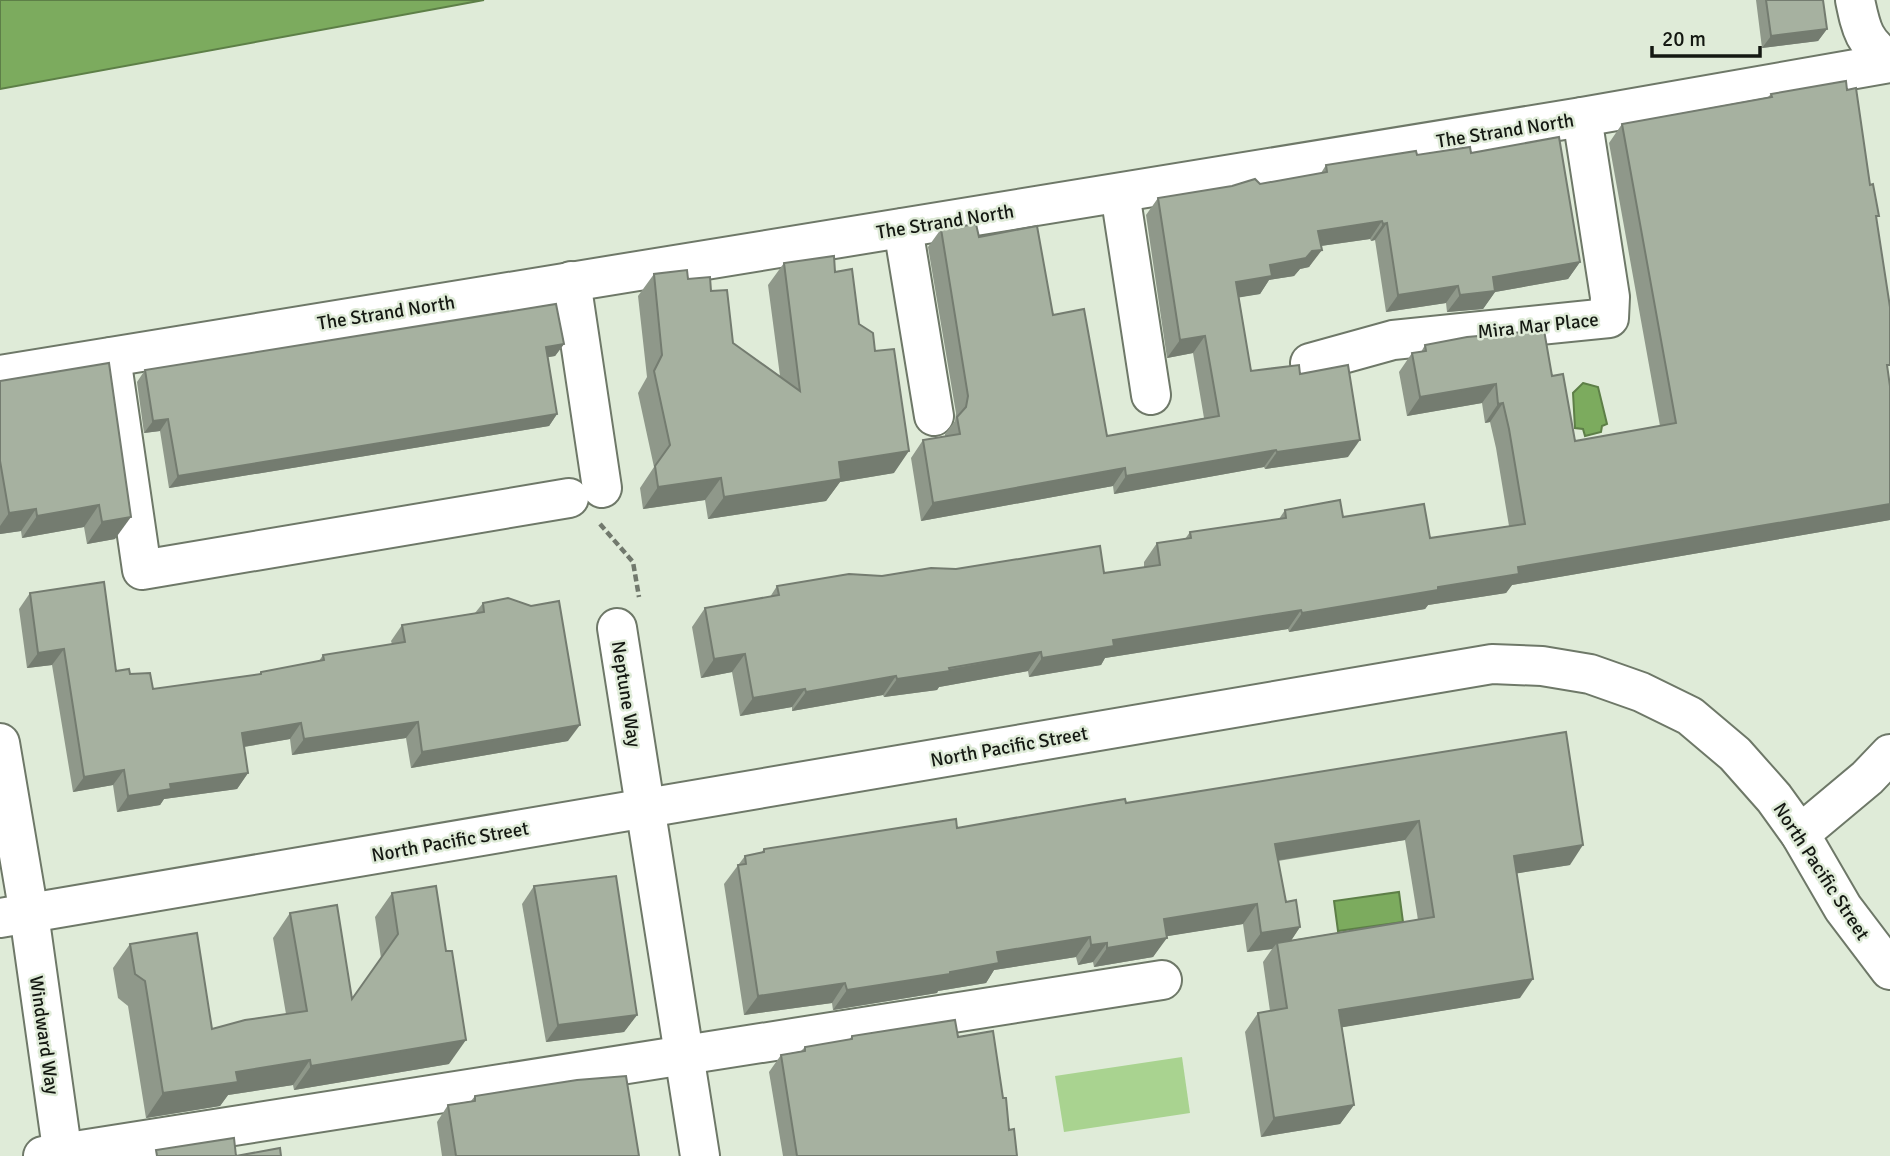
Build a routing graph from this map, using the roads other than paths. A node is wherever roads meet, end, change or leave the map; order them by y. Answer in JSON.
{"nodes":[{"id":1,"x":1856,"y":0,"type":"edge"},
{"id":2,"x":1890,"y":61,"type":"edge"},
{"id":3,"x":1582,"y":117,"type":"junction"},
{"id":4,"x":1119,"y":193,"type":"junction"},
{"id":5,"x":903,"y":228,"type":"junction"},
{"id":6,"x":571,"y":281,"type":"junction"},
{"id":7,"x":111,"y":358,"type":"junction"},
{"id":8,"x":1310,"y":363,"type":"dead end"},
{"id":9,"x":0,"y":375,"type":"edge"},
{"id":10,"x":1151,"y":395,"type":"dead end"},
{"id":11,"x":933,"y":416,"type":"dead end"},
{"id":12,"x":617,"y":628,"type":"road end"},
{"id":13,"x":0,"y":743,"type":"edge"},
{"id":14,"x":1890,"y":754,"type":"edge"},
{"id":15,"x":645,"y":808,"type":"junction"},
{"id":16,"x":1800,"y":834,"type":"junction"},
{"id":17,"x":14,"y":916,"type":"edge"},
{"id":18,"x":1890,"y":970,"type":"edge"},
{"id":19,"x":1162,"y":980,"type":"dead end"},
{"id":20,"x":683,"y":1055,"type":"junction"},
{"id":21,"x":56,"y":1155,"type":"edge"},
{"id":22,"x":700,"y":1156,"type":"edge"}],
"edges":[{"from":1,"to":2,"type":"street"},
{"from":2,"to":3,"type":"street","name":"The Strand North"},
{"from":3,"to":4,"type":"street","name":"The Strand North"},
{"from":3,"to":8,"type":"street","name":"Mira Mar Place"},
{"from":4,"to":5,"type":"street","name":"The Strand North"},
{"from":4,"to":10,"type":"street"},
{"from":5,"to":6,"type":"street","name":"The Strand North"},
{"from":5,"to":11,"type":"street"},
{"from":6,"to":7,"type":"street","name":"The Strand North"},
{"from":6,"to":7,"type":"street"},
{"from":7,"to":9,"type":"street","name":"The Strand North"},
{"from":12,"to":15,"type":"street","name":"Neptune Way"},
{"from":13,"to":17,"type":"street","name":"Windward Way"},
{"from":14,"to":16,"type":"street"},
{"from":15,"to":16,"type":"street","name":"North Pacific Street"},
{"from":15,"to":17,"type":"street","name":"North Pacific Street"},
{"from":15,"to":20,"type":"street","name":"Neptune Way"},
{"from":16,"to":18,"type":"street","name":"North Pacific Street"},
{"from":17,"to":21,"type":"street","name":"Windward Way"},
{"from":19,"to":20,"type":"street"},
{"from":20,"to":21,"type":"street"},
{"from":20,"to":22,"type":"street","name":"Neptune Way"}]}
